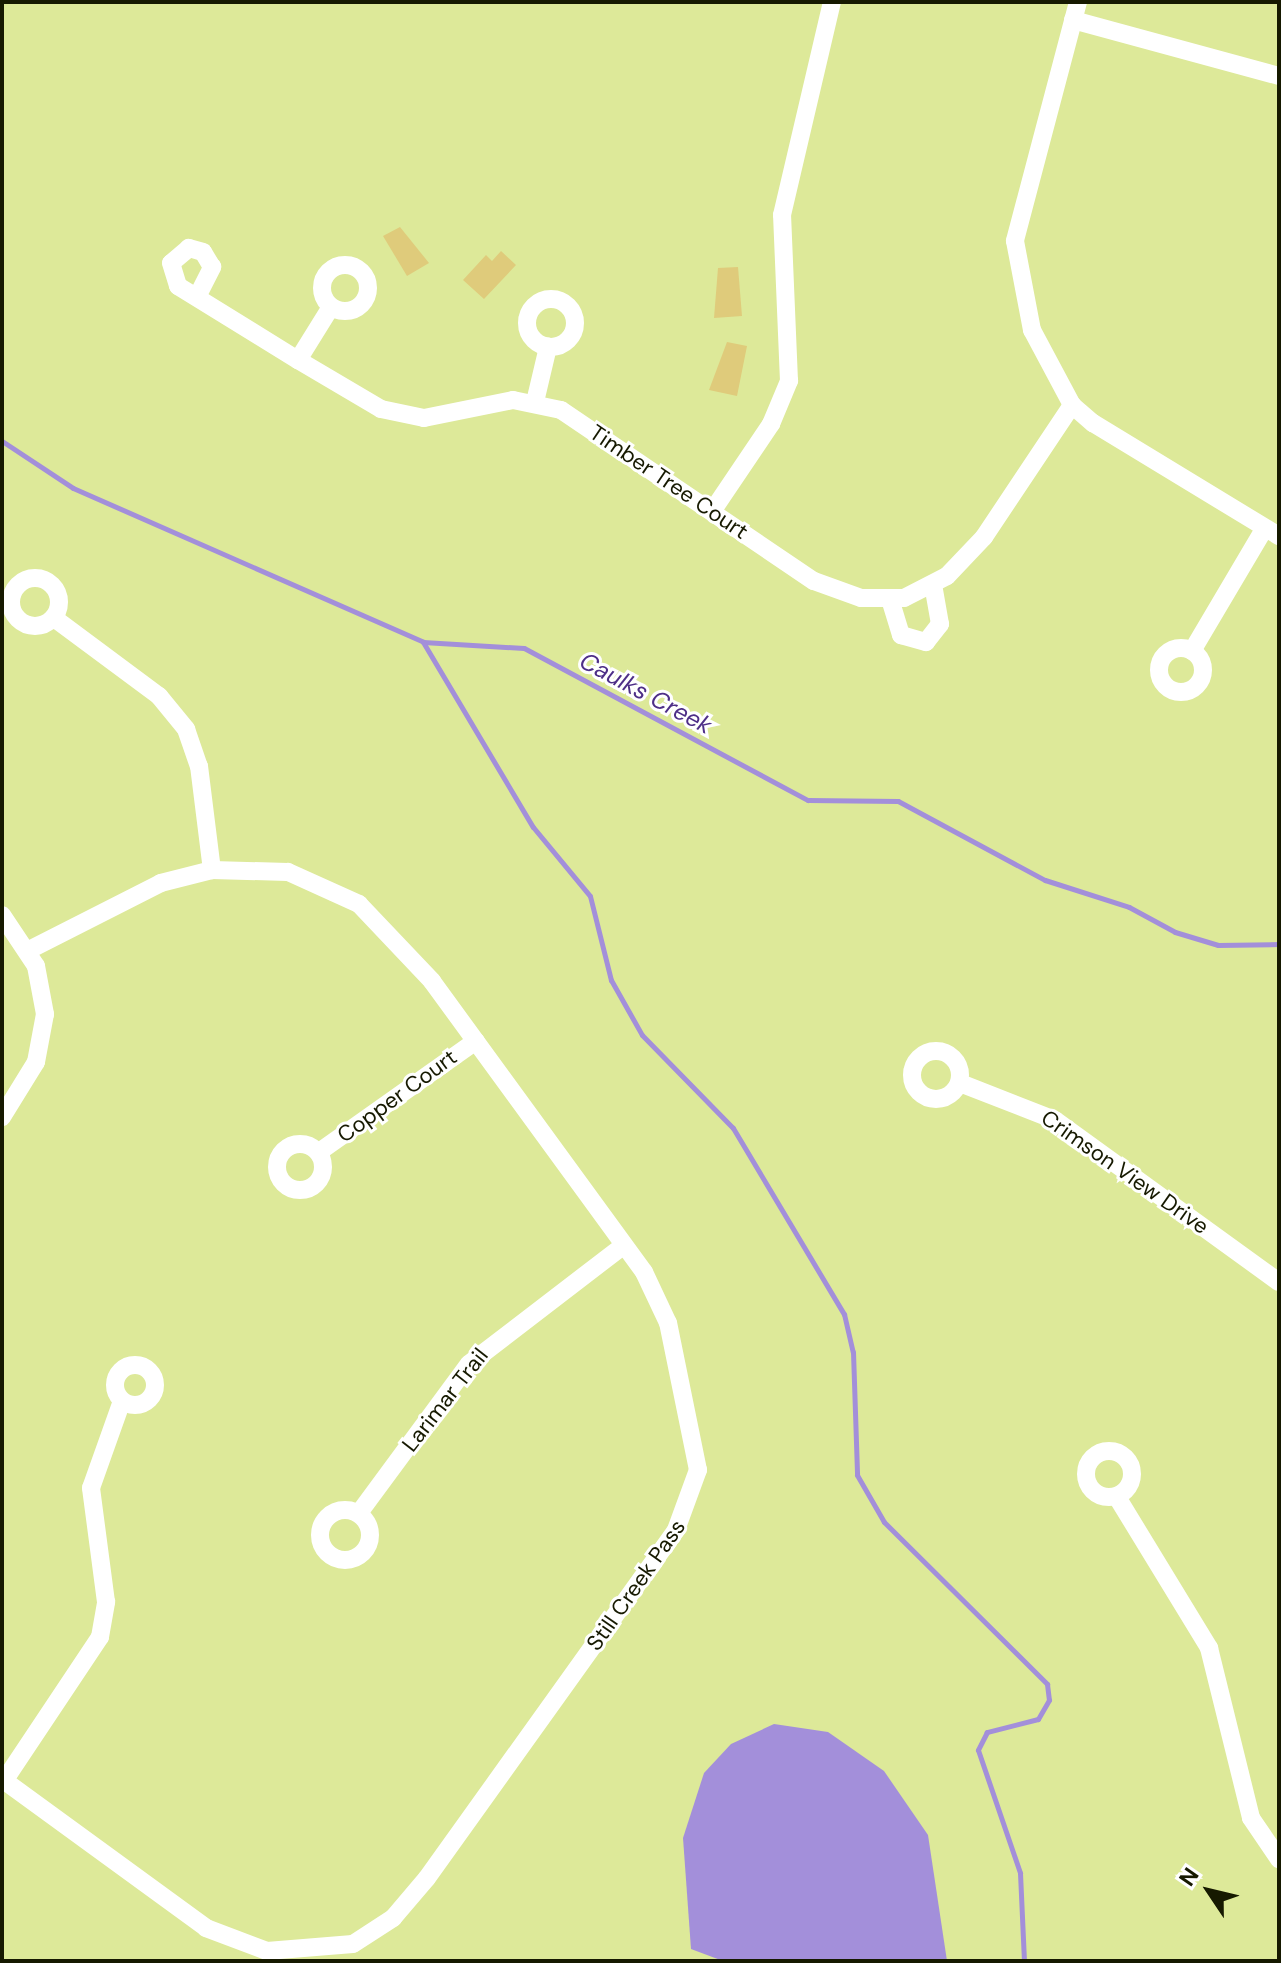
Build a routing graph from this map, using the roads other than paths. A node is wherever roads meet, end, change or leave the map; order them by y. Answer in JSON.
{"nodes":[{"id":1,"x":832,"y":2,"type":"edge"},
{"id":2,"x":1075,"y":11,"type":"edge"},
{"id":3,"x":1279,"y":76,"type":"edge"},
{"id":4,"x":197,"y":297,"type":"dead end"},
{"id":5,"x":331,"y":307,"type":"dead end"},
{"id":6,"x":548,"y":347,"type":"dead end"},
{"id":7,"x":298,"y":360,"type":"junction"},
{"id":8,"x":535,"y":402,"type":"junction"},
{"id":9,"x":1072,"y":405,"type":"junction"},
{"id":10,"x":713,"y":510,"type":"junction"},
{"id":11,"x":1271,"y":533,"type":"edge"},
{"id":12,"x":933,"y":586,"type":"junction"},
{"id":13,"x":890,"y":599,"type":"junction"},
{"id":14,"x":54,"y":618,"type":"dead end"},
{"id":15,"x":1192,"y":651,"type":"dead end"},
{"id":16,"x":212,"y":870,"type":"junction"},
{"id":17,"x":2,"y":915,"type":"edge"},
{"id":18,"x":29,"y":950,"type":"junction"},
{"id":19,"x":476,"y":1041,"type":"junction"},
{"id":20,"x":960,"y":1083,"type":"dead end"},
{"id":21,"x":2,"y":1117,"type":"edge"},
{"id":22,"x":319,"y":1152,"type":"dead end"},
{"id":23,"x":624,"y":1245,"type":"junction"},
{"id":24,"x":1279,"y":1282,"type":"edge"},
{"id":25,"x":122,"y":1401,"type":"dead end"},
{"id":26,"x":1117,"y":1497,"type":"dead end"},
{"id":27,"x":359,"y":1513,"type":"dead end"},
{"id":28,"x":3,"y":1780,"type":"edge"},
{"id":29,"x":1279,"y":1859,"type":"edge"}],
"edges":[{"from":1,"to":10,"type":"street"},
{"from":2,"to":3,"type":"street"},
{"from":2,"to":9,"type":"street"},
{"from":4,"to":7,"type":"street"},
{"from":5,"to":7,"type":"street"},
{"from":6,"to":8,"type":"street"},
{"from":7,"to":8,"type":"street"},
{"from":8,"to":10,"type":"street","name":"Timber Tree Court"},
{"from":9,"to":11,"type":"street"},
{"from":9,"to":12,"type":"street"},
{"from":10,"to":13,"type":"street","name":"Timber Tree Court"},
{"from":11,"to":15,"type":"street"},
{"from":12,"to":13,"type":"street"},
{"from":12,"to":13,"type":"street"},
{"from":14,"to":16,"type":"street"},
{"from":16,"to":18,"type":"street","name":"Still Creek Pass"},
{"from":16,"to":19,"type":"street","name":"Still Creek Pass"},
{"from":17,"to":18,"type":"street"},
{"from":18,"to":21,"type":"street"},
{"from":19,"to":22,"type":"street","name":"Copper Court"},
{"from":19,"to":23,"type":"street","name":"Still Creek Pass"},
{"from":20,"to":24,"type":"street","name":"Crimson View Drive"},
{"from":23,"to":27,"type":"street","name":"Larimar Trail"},
{"from":23,"to":28,"type":"street","name":"Still Creek Pass"},
{"from":25,"to":28,"type":"street"},
{"from":26,"to":29,"type":"street"}]}
